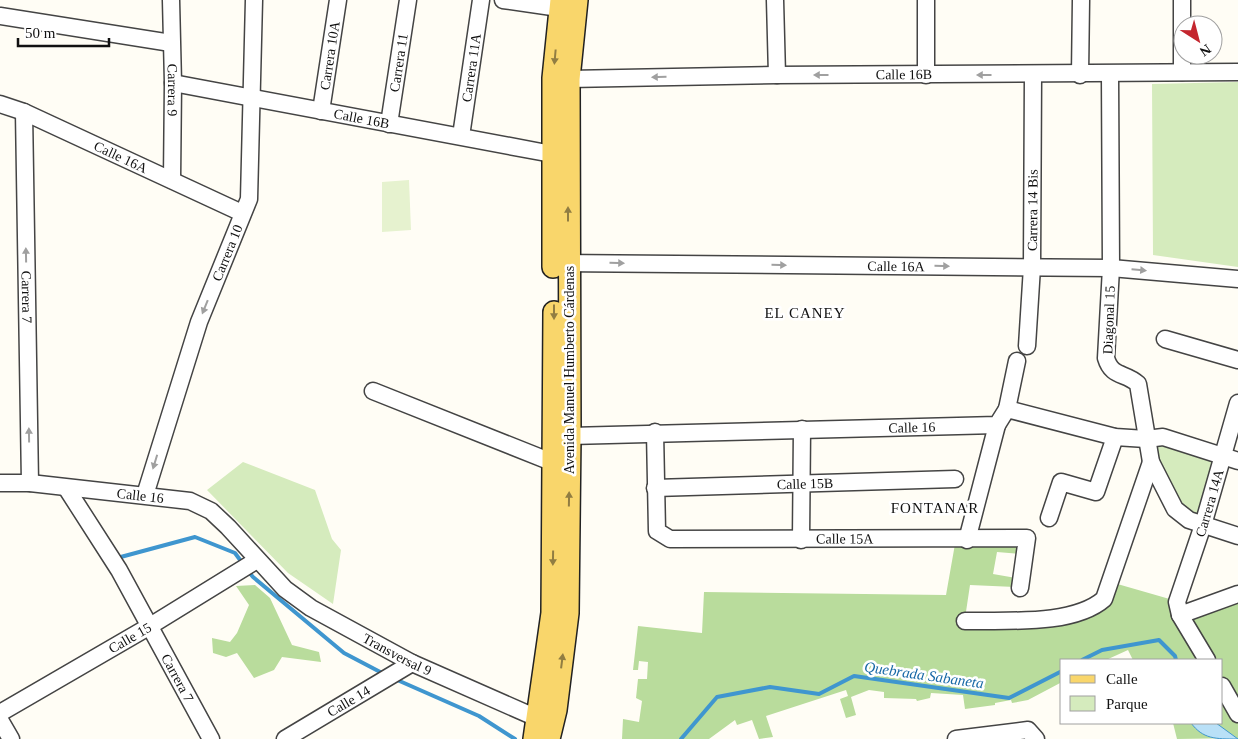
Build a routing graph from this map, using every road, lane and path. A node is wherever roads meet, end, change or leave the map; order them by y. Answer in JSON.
{"nodes":[{"id":1,"x":171,"y":0,"type":"edge"},
{"id":2,"x":254,"y":0,"type":"edge"},
{"id":3,"x":338,"y":0,"type":"edge"},
{"id":4,"x":408,"y":0,"type":"edge"},
{"id":5,"x":482,"y":0,"type":"edge"},
{"id":6,"x":503,"y":0,"type":"edge"},
{"id":7,"x":774,"y":0,"type":"edge"},
{"id":8,"x":926,"y":0,"type":"edge"},
{"id":9,"x":1081,"y":0,"type":"edge"},
{"id":10,"x":1182,"y":0,"type":"edge"},
{"id":11,"x":568,"y":4,"type":"edge"},
{"id":12,"x":0,"y":16,"type":"edge"},
{"id":13,"x":171,"y":43,"type":"junction"},
{"id":14,"x":1182,"y":72,"type":"junction"},
{"id":15,"x":1238,"y":72,"type":"edge"},
{"id":16,"x":926,"y":74,"type":"junction"},
{"id":17,"x":1110,"y":74,"type":"junction"},
{"id":18,"x":776,"y":75,"type":"junction"},
{"id":19,"x":1033,"y":75,"type":"junction"},
{"id":20,"x":1080,"y":75,"type":"junction"},
{"id":21,"x":569,"y":79,"type":"junction"},
{"id":22,"x":173,"y":83,"type":"junction"},
{"id":23,"x":250,"y":96,"type":"junction"},
{"id":24,"x":0,"y":104,"type":"edge"},
{"id":25,"x":321,"y":111,"type":"junction"},
{"id":26,"x":24,"y":112,"type":"junction"},
{"id":27,"x":389,"y":124,"type":"junction"},
{"id":28,"x":461,"y":136,"type":"junction"},
{"id":29,"x":552,"y":154,"type":"junction"},
{"id":30,"x":172,"y":180,"type":"junction"},
{"id":31,"x":242,"y":213,"type":"junction"},
{"id":32,"x":561,"y":263,"type":"junction"},
{"id":33,"x":1032,"y":267,"type":"junction"},
{"id":34,"x":1111,"y":268,"type":"junction"},
{"id":35,"x":1238,"y":278,"type":"edge"},
{"id":36,"x":1165,"y":339,"type":"dead end"},
{"id":37,"x":1027,"y":346,"type":"dead end"},
{"id":38,"x":1238,"y":360,"type":"edge"},
{"id":39,"x":1017,"y":361,"type":"dead end"},
{"id":40,"x":373,"y":391,"type":"dead end"},
{"id":41,"x":1238,"y":403,"type":"edge"},
{"id":42,"x":1007,"y":408,"type":"junction"},
{"id":43,"x":997,"y":425,"type":"junction"},
{"id":44,"x":802,"y":429,"type":"junction"},
{"id":45,"x":655,"y":432,"type":"junction"},
{"id":46,"x":570,"y":436,"type":"junction"},
{"id":47,"x":1115,"y":437,"type":"junction"},
{"id":48,"x":1146,"y":439,"type":"junction"},
{"id":49,"x":1230,"y":458,"type":"edge"},
{"id":50,"x":1151,"y":462,"type":"junction"},
{"id":51,"x":554,"y":463,"type":"junction"},
{"id":52,"x":955,"y":479,"type":"dead end"},
{"id":53,"x":0,"y":483,"type":"edge"},
{"id":54,"x":30,"y":484,"type":"junction"},
{"id":55,"x":802,"y":484,"type":"junction"},
{"id":56,"x":655,"y":488,"type":"junction"},
{"id":57,"x":66,"y":489,"type":"junction"},
{"id":58,"x":144,"y":495,"type":"junction"},
{"id":59,"x":1049,"y":518,"type":"dead end"},
{"id":60,"x":1202,"y":525,"type":"junction"},
{"id":61,"x":1238,"y":536,"type":"edge"},
{"id":62,"x":801,"y":540,"type":"junction"},
{"id":63,"x":967,"y":540,"type":"junction"},
{"id":64,"x":255,"y":562,"type":"junction"},
{"id":65,"x":1020,"y":588,"type":"dead end"},
{"id":66,"x":1238,"y":594,"type":"edge"},
{"id":67,"x":1178,"y":608,"type":"junction"},
{"id":68,"x":965,"y":621,"type":"dead end"},
{"id":69,"x":150,"y":626,"type":"junction"},
{"id":70,"x":1206,"y":659,"type":"edge"},
{"id":71,"x":412,"y":663,"type":"junction"},
{"id":72,"x":1223,"y":688,"type":"edge"},
{"id":73,"x":0,"y":713,"type":"edge"},
{"id":74,"x":1238,"y":714,"type":"edge"},
{"id":75,"x":0,"y":720,"type":"edge"},
{"id":76,"x":546,"y":728,"type":"edge"},
{"id":77,"x":1032,"y":734,"type":"edge"},
{"id":78,"x":11,"y":739,"type":"edge"},
{"id":79,"x":211,"y":739,"type":"edge"},
{"id":80,"x":285,"y":739,"type":"edge"},
{"id":81,"x":534,"y":739,"type":"edge"},
{"id":82,"x":956,"y":739,"type":"edge"}],
"edges":[{"from":1,"to":13,"type":"street","name":"Carrera 9"},
{"from":2,"to":23,"type":"street","name":"Carrera 10"},
{"from":3,"to":25,"type":"street","name":"Carrera 10A"},
{"from":4,"to":27,"type":"street","name":"Carrera 11"},
{"from":5,"to":28,"type":"street","name":"Carrera 11A"},
{"from":6,"to":11,"type":"street"},
{"from":7,"to":18,"type":"street"},
{"from":8,"to":16,"type":"street"},
{"from":9,"to":20,"type":"street"},
{"from":10,"to":14,"type":"street"},
{"from":11,"to":21,"type":"main road","name":"Avenida Manuel Humberto Cárdenas"},
{"from":11,"to":29,"type":"main road","name":"Avenida Manuel Humberto Cárdenas","one_way":true},
{"from":12,"to":13,"type":"street"},
{"from":13,"to":22,"type":"street","name":"Carrera 9"},
{"from":14,"to":15,"type":"street","name":"Calle 16B"},
{"from":14,"to":17,"type":"street","name":"Calle 16B"},
{"from":16,"to":18,"type":"street","name":"Calle 16B","one_way":true},
{"from":19,"to":16,"type":"street","name":"Calle 16B","one_way":true},
{"from":17,"to":20,"type":"street","name":"Calle 16B"},
{"from":17,"to":34,"type":"street","name":"Diagonal 15"},
{"from":18,"to":21,"type":"street","name":"Calle 16B","one_way":true},
{"from":19,"to":20,"type":"street","name":"Calle 16B"},
{"from":19,"to":33,"type":"street","name":"Carrera 14 Bis"},
{"from":32,"to":21,"type":"main road","name":"Avenida Manuel Humberto Cárdenas","one_way":true},
{"from":22,"to":23,"type":"street","name":"Calle 16B"},
{"from":22,"to":30,"type":"street","name":"Carrera 9"},
{"from":23,"to":25,"type":"street","name":"Calle 16B"},
{"from":23,"to":31,"type":"street","name":"Carrera 10"},
{"from":24,"to":26,"type":"street","name":"Calle 16A"},
{"from":25,"to":27,"type":"street","name":"Calle 16B"},
{"from":26,"to":30,"type":"street","name":"Calle 16A"},
{"from":54,"to":26,"type":"street","name":"Carrera 7","one_way":true},
{"from":27,"to":28,"type":"street","name":"Calle 16B"},
{"from":28,"to":29,"type":"street","name":"Calle 16B"},
{"from":29,"to":32,"type":"main road","name":"Avenida Manuel Humberto Cárdenas"},
{"from":30,"to":31,"type":"street","name":"Calle 16A"},
{"from":31,"to":58,"type":"street","name":"Carrera 10","one_way":true},
{"from":32,"to":33,"type":"street","name":"Calle 16A","one_way":true},
{"from":32,"to":46,"type":"main road","name":"Avenida Manuel Humberto Cárdenas"},
{"from":32,"to":51,"type":"main road","name":"Avenida Manuel Humberto Cárdenas","one_way":true},
{"from":33,"to":34,"type":"street","name":"Calle 16A"},
{"from":33,"to":37,"type":"street","name":"Carrera 14 Bis"},
{"from":34,"to":35,"type":"street","name":"Calle 16A","one_way":true},
{"from":34,"to":48,"type":"street","name":"Diagonal 15"},
{"from":36,"to":38,"type":"street"},
{"from":39,"to":42,"type":"street"},
{"from":40,"to":51,"type":"street"},
{"from":41,"to":49,"type":"street","name":"Carrera 14A"},
{"from":42,"to":43,"type":"street"},
{"from":42,"to":47,"type":"street"},
{"from":43,"to":44,"type":"street","name":"Calle 16"},
{"from":43,"to":63,"type":"street"},
{"from":44,"to":45,"type":"street","name":"Calle 16"},
{"from":44,"to":55,"type":"street"},
{"from":45,"to":46,"type":"street","name":"Calle 16"},
{"from":45,"to":56,"type":"street"},
{"from":76,"to":46,"type":"main road","name":"Avenida Manuel Humberto Cárdenas","one_way":true},
{"from":47,"to":48,"type":"street"},
{"from":47,"to":59,"type":"street"},
{"from":48,"to":49,"type":"street"},
{"from":48,"to":50,"type":"street","name":"Diagonal 15"},
{"from":49,"to":60,"type":"street","name":"Carrera 14A"},
{"from":50,"to":60,"type":"street","name":"Diagonal 15"},
{"from":50,"to":68,"type":"street"},
{"from":51,"to":76,"type":"main road","name":"Avenida Manuel Humberto Cárdenas","one_way":true},
{"from":52,"to":55,"type":"street","name":"Calle 15B"},
{"from":53,"to":54,"type":"street","name":"Calle 16"},
{"from":54,"to":57,"type":"street","name":"Calle 16"},
{"from":55,"to":56,"type":"street","name":"Calle 15B"},
{"from":55,"to":62,"type":"street"},
{"from":56,"to":62,"type":"street","name":"Calle 15A"},
{"from":57,"to":58,"type":"street","name":"Calle 16"},
{"from":57,"to":69,"type":"street","name":"Carrera 7"},
{"from":58,"to":64,"type":"street","name":"Calle 16"},
{"from":60,"to":61,"type":"street"},
{"from":60,"to":67,"type":"street","name":"Carrera 14A"},
{"from":62,"to":63,"type":"street","name":"Calle 15A"},
{"from":63,"to":65,"type":"street","name":"Calle 15A"},
{"from":64,"to":69,"type":"street","name":"Calle 15"},
{"from":64,"to":71,"type":"street","name":"Transversal 9"},
{"from":66,"to":67,"type":"street"},
{"from":67,"to":70,"type":"street"},
{"from":69,"to":73,"type":"street","name":"Calle 15"},
{"from":69,"to":79,"type":"street","name":"Carrera 7"},
{"from":71,"to":76,"type":"street","name":"Transversal 9"},
{"from":71,"to":80,"type":"street","name":"Calle 14"},
{"from":72,"to":74,"type":"street"},
{"from":75,"to":78,"type":"street"},
{"from":76,"to":81,"type":"main road","name":"Avenida Manuel Humberto Cárdenas"},
{"from":77,"to":82,"type":"street"}]}
